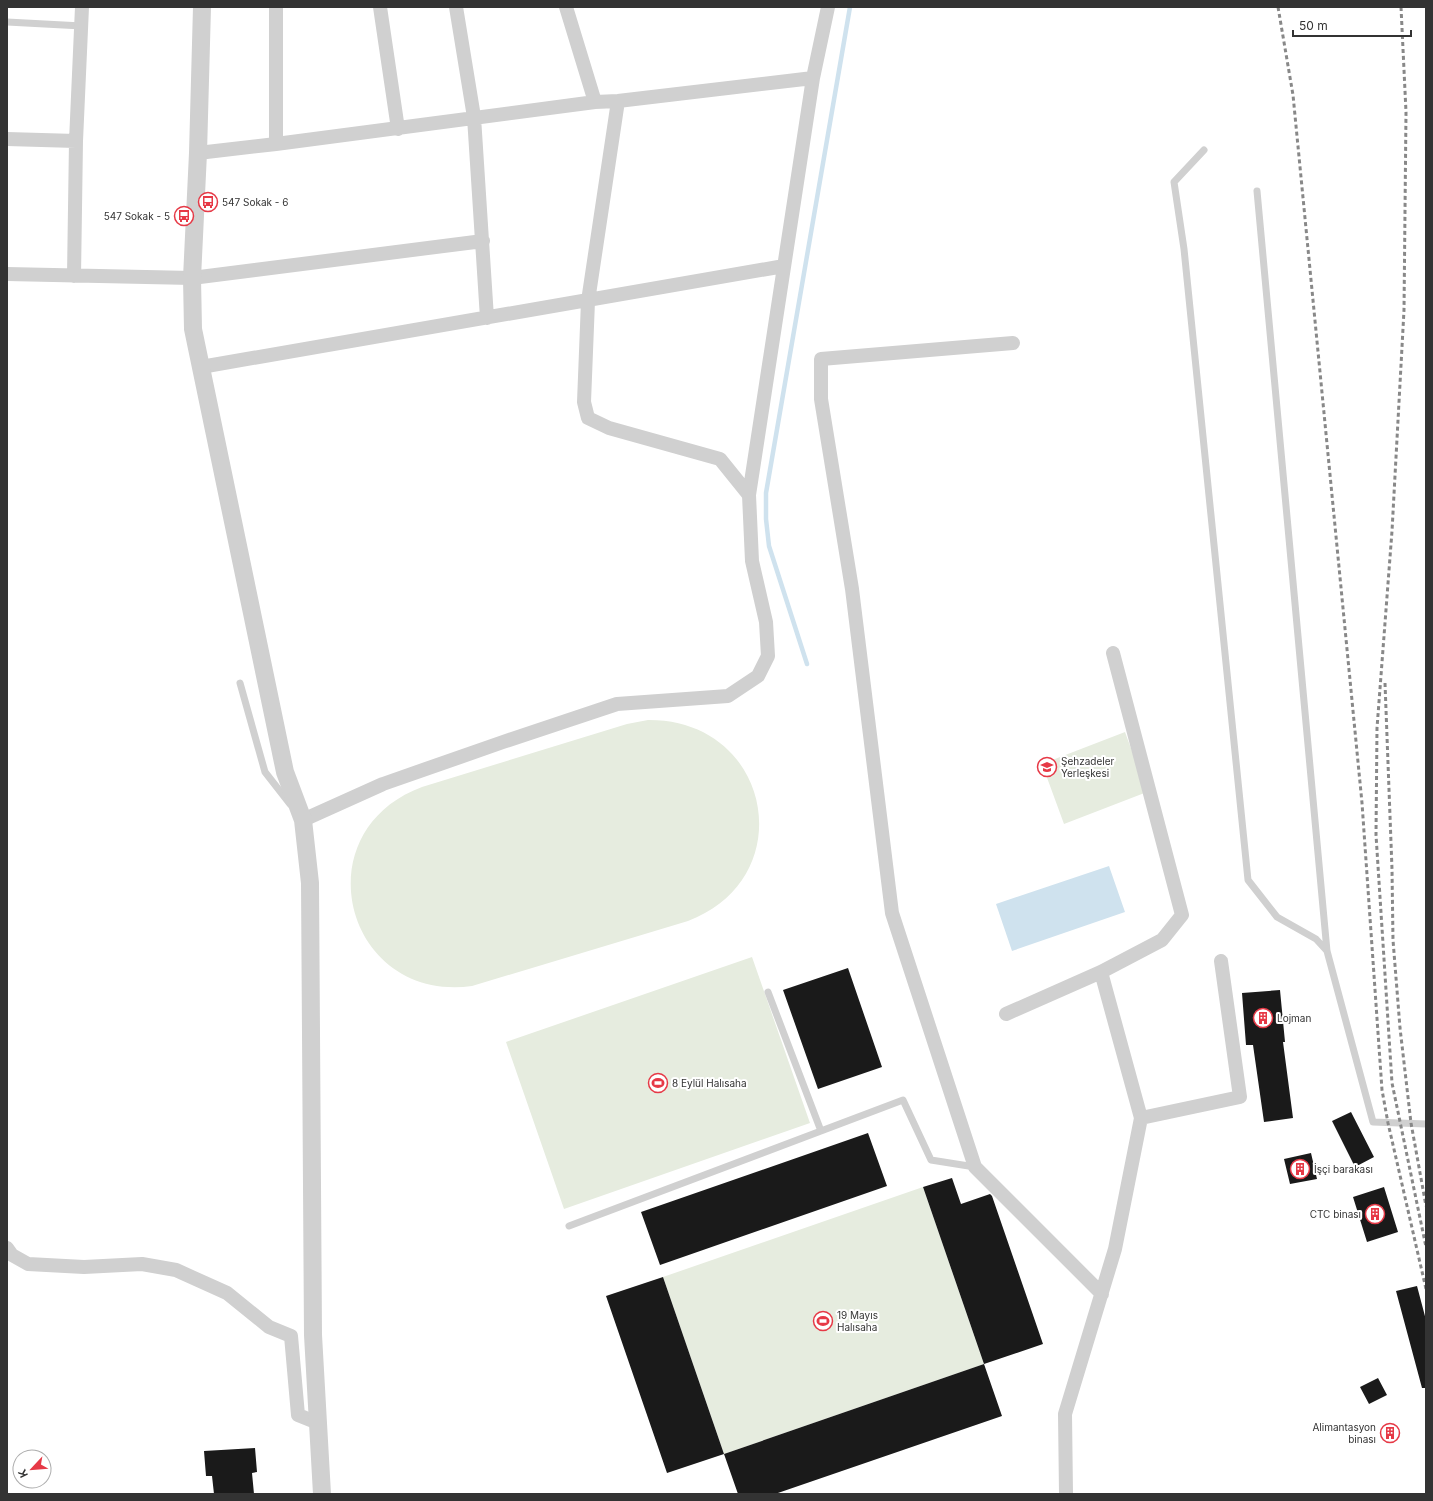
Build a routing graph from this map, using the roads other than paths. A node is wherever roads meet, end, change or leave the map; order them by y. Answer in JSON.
{"nodes":[{"id":1,"x":82,"y":7,"type":"edge"},
{"id":2,"x":202,"y":7,"type":"edge"},
{"id":3,"x":276,"y":7,"type":"edge"},
{"id":4,"x":380,"y":7,"type":"edge"},
{"id":5,"x":456,"y":7,"type":"edge"},
{"id":6,"x":566,"y":7,"type":"edge"},
{"id":7,"x":828,"y":7,"type":"edge"},
{"id":8,"x":7,"y":22,"type":"edge"},
{"id":9,"x":82,"y":26,"type":"junction"},
{"id":10,"x":813,"y":78,"type":"junction"},
{"id":11,"x":618,"y":101,"type":"junction"},
{"id":12,"x":596,"y":102,"type":"junction"},
{"id":13,"x":474,"y":117,"type":"junction"},
{"id":14,"x":398,"y":128,"type":"junction"},
{"id":15,"x":7,"y":139,"type":"edge"},
{"id":16,"x":76,"y":141,"type":"junction"},
{"id":17,"x":276,"y":144,"type":"junction"},
{"id":18,"x":1204,"y":150,"type":"dead end"},
{"id":19,"x":198,"y":153,"type":"junction"},
{"id":20,"x":1257,"y":191,"type":"dead end"},
{"id":21,"x":483,"y":241,"type":"junction"},
{"id":22,"x":784,"y":266,"type":"junction"},
{"id":23,"x":7,"y":274,"type":"edge"},
{"id":24,"x":74,"y":276,"type":"junction"},
{"id":25,"x":192,"y":278,"type":"junction"},
{"id":26,"x":588,"y":301,"type":"junction"},
{"id":27,"x":487,"y":318,"type":"junction"},
{"id":28,"x":1013,"y":343,"type":"dead end"},
{"id":29,"x":201,"y":367,"type":"junction"},
{"id":30,"x":749,"y":495,"type":"junction"},
{"id":31,"x":1113,"y":653,"type":"dead end"},
{"id":32,"x":240,"y":683,"type":"dead end"},
{"id":33,"x":303,"y":820,"type":"junction"},
{"id":34,"x":1327,"y":951,"type":"junction"},
{"id":35,"x":1221,"y":961,"type":"dead end"},
{"id":36,"x":1101,"y":972,"type":"junction"},
{"id":37,"x":768,"y":992,"type":"dead end"},
{"id":38,"x":1006,"y":1014,"type":"dead end"},
{"id":39,"x":1141,"y":1118,"type":"junction"},
{"id":40,"x":1426,"y":1124,"type":"edge"},
{"id":41,"x":821,"y":1131,"type":"junction"},
{"id":42,"x":975,"y":1167,"type":"junction"},
{"id":43,"x":569,"y":1226,"type":"dead end"},
{"id":44,"x":7,"y":1248,"type":"edge"},
{"id":45,"x":1102,"y":1294,"type":"junction"},
{"id":46,"x":318,"y":1423,"type":"junction"},
{"id":47,"x":322,"y":1494,"type":"edge"},
{"id":48,"x":1066,"y":1494,"type":"edge"}],
"edges":[{"from":1,"to":9,"type":"street"},
{"from":2,"to":19,"type":"street"},
{"from":3,"to":17,"type":"street"},
{"from":4,"to":14,"type":"street"},
{"from":5,"to":13,"type":"street"},
{"from":6,"to":12,"type":"street"},
{"from":7,"to":10,"type":"street"},
{"from":8,"to":9,"type":"lane"},
{"from":9,"to":16,"type":"street"},
{"from":10,"to":11,"type":"street"},
{"from":10,"to":22,"type":"street"},
{"from":11,"to":12,"type":"street"},
{"from":11,"to":26,"type":"street"},
{"from":12,"to":13,"type":"street"},
{"from":13,"to":14,"type":"street"},
{"from":13,"to":21,"type":"street"},
{"from":14,"to":17,"type":"street"},
{"from":15,"to":16,"type":"street"},
{"from":16,"to":24,"type":"street"},
{"from":17,"to":19,"type":"street"},
{"from":18,"to":34,"type":"lane"},
{"from":19,"to":25,"type":"street"},
{"from":20,"to":34,"type":"lane"},
{"from":21,"to":25,"type":"street"},
{"from":21,"to":27,"type":"street"},
{"from":22,"to":26,"type":"street"},
{"from":22,"to":30,"type":"street"},
{"from":23,"to":24,"type":"street"},
{"from":24,"to":25,"type":"street"},
{"from":25,"to":29,"type":"street"},
{"from":26,"to":27,"type":"street"},
{"from":26,"to":30,"type":"street"},
{"from":27,"to":29,"type":"street"},
{"from":28,"to":42,"type":"street"},
{"from":29,"to":33,"type":"street"},
{"from":30,"to":33,"type":"street"},
{"from":31,"to":36,"type":"street"},
{"from":32,"to":33,"type":"lane"},
{"from":33,"to":46,"type":"street"},
{"from":34,"to":40,"type":"lane"},
{"from":35,"to":39,"type":"street"},
{"from":36,"to":38,"type":"street"},
{"from":36,"to":39,"type":"street"},
{"from":37,"to":41,"type":"lane"},
{"from":39,"to":45,"type":"street"},
{"from":41,"to":42,"type":"lane"},
{"from":41,"to":43,"type":"lane"},
{"from":42,"to":45,"type":"street"},
{"from":44,"to":46,"type":"street"},
{"from":45,"to":48,"type":"street"},
{"from":46,"to":47,"type":"street"}]}
